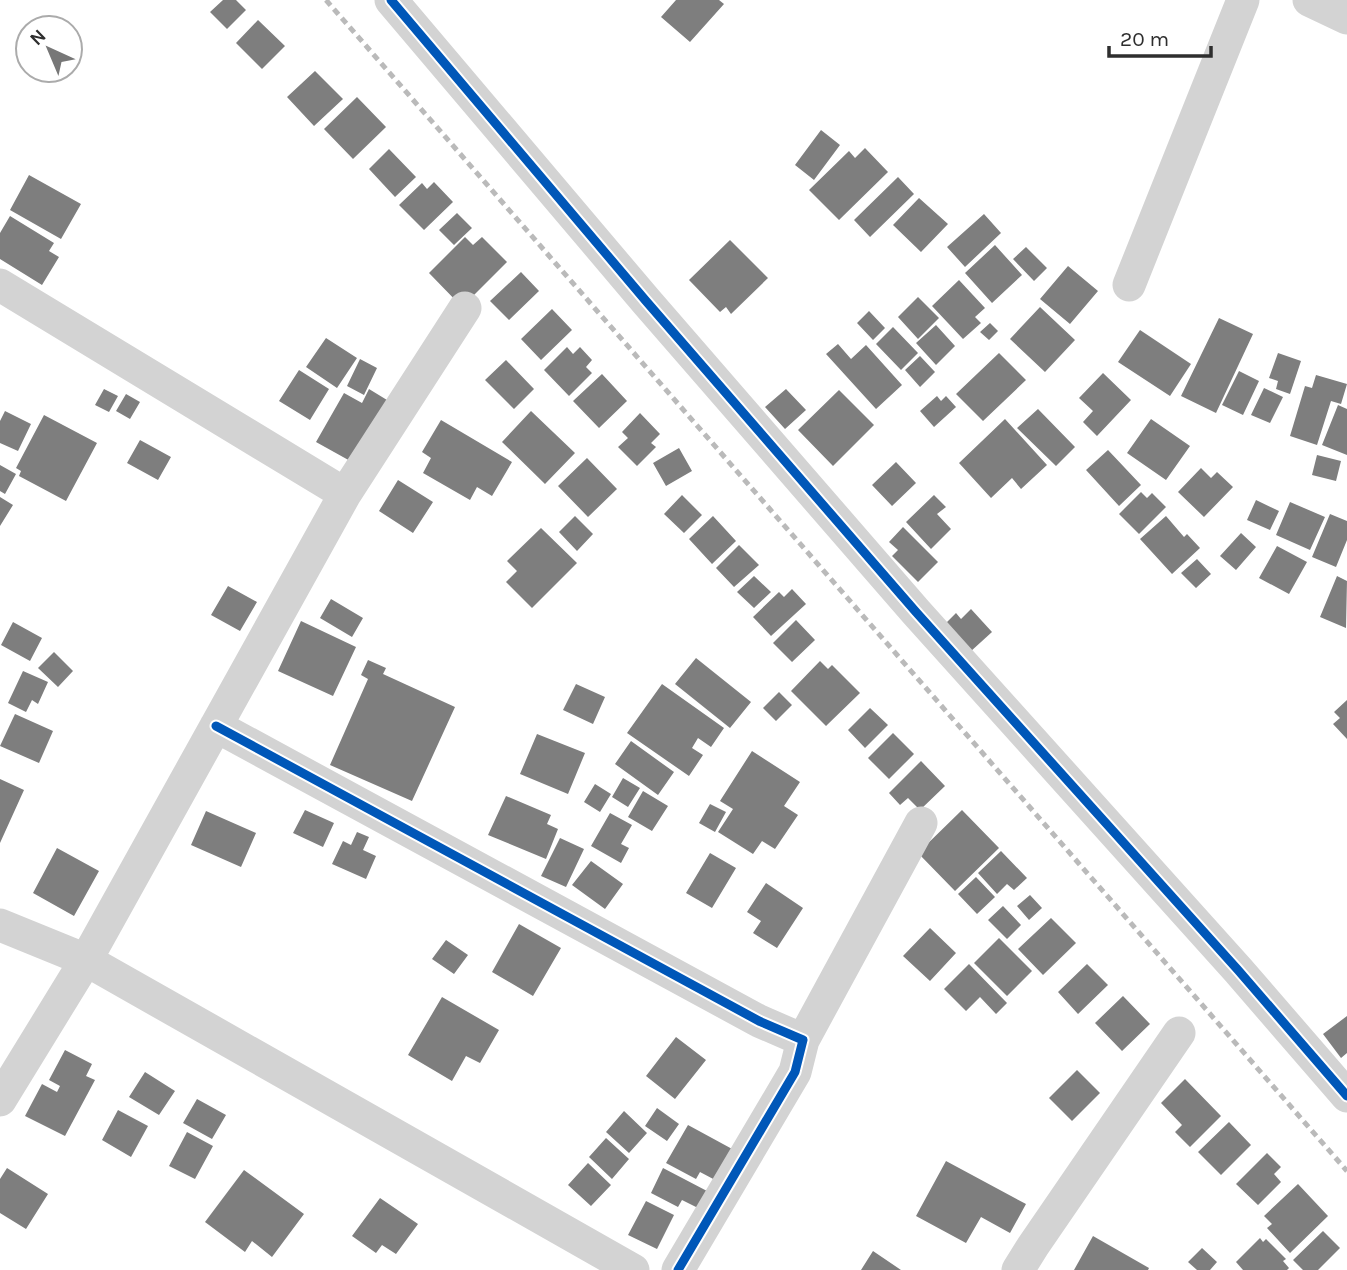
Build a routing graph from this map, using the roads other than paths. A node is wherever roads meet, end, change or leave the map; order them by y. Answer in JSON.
{"nodes":[{"id":1,"x":391,"y":0,"type":"edge"},
{"id":2,"x":1243,"y":0,"type":"edge"},
{"id":3,"x":1309,"y":0,"type":"edge"},
{"id":4,"x":1347,"y":19,"type":"edge"},
{"id":5,"x":0,"y":285,"type":"edge"},
{"id":6,"x":1129,"y":285,"type":"dead end"},
{"id":7,"x":465,"y":308,"type":"dead end"},
{"id":8,"x":345,"y":494,"type":"junction"},
{"id":9,"x":216,"y":726,"type":"junction"},
{"id":10,"x":921,"y":823,"type":"dead end"},
{"id":11,"x":0,"y":925,"type":"edge"},
{"id":12,"x":86,"y":960,"type":"junction"},
{"id":13,"x":1179,"y":1032,"type":"dead end"},
{"id":14,"x":803,"y":1040,"type":"junction"},
{"id":15,"x":1347,"y":1096,"type":"edge"},
{"id":16,"x":0,"y":1100,"type":"edge"},
{"id":17,"x":633,"y":1270,"type":"edge"},
{"id":18,"x":678,"y":1270,"type":"edge"},
{"id":19,"x":1018,"y":1270,"type":"edge"}],
"edges":[{"from":1,"to":15,"type":"street"},
{"from":2,"to":6,"type":"street"},
{"from":3,"to":4,"type":"street"},
{"from":5,"to":8,"type":"street"},
{"from":7,"to":8,"type":"street"},
{"from":8,"to":9,"type":"street"},
{"from":9,"to":12,"type":"street"},
{"from":9,"to":14,"type":"street"},
{"from":10,"to":14,"type":"street"},
{"from":11,"to":12,"type":"street"},
{"from":12,"to":16,"type":"street"},
{"from":12,"to":17,"type":"street"},
{"from":13,"to":19,"type":"street"},
{"from":14,"to":18,"type":"street"}]}
